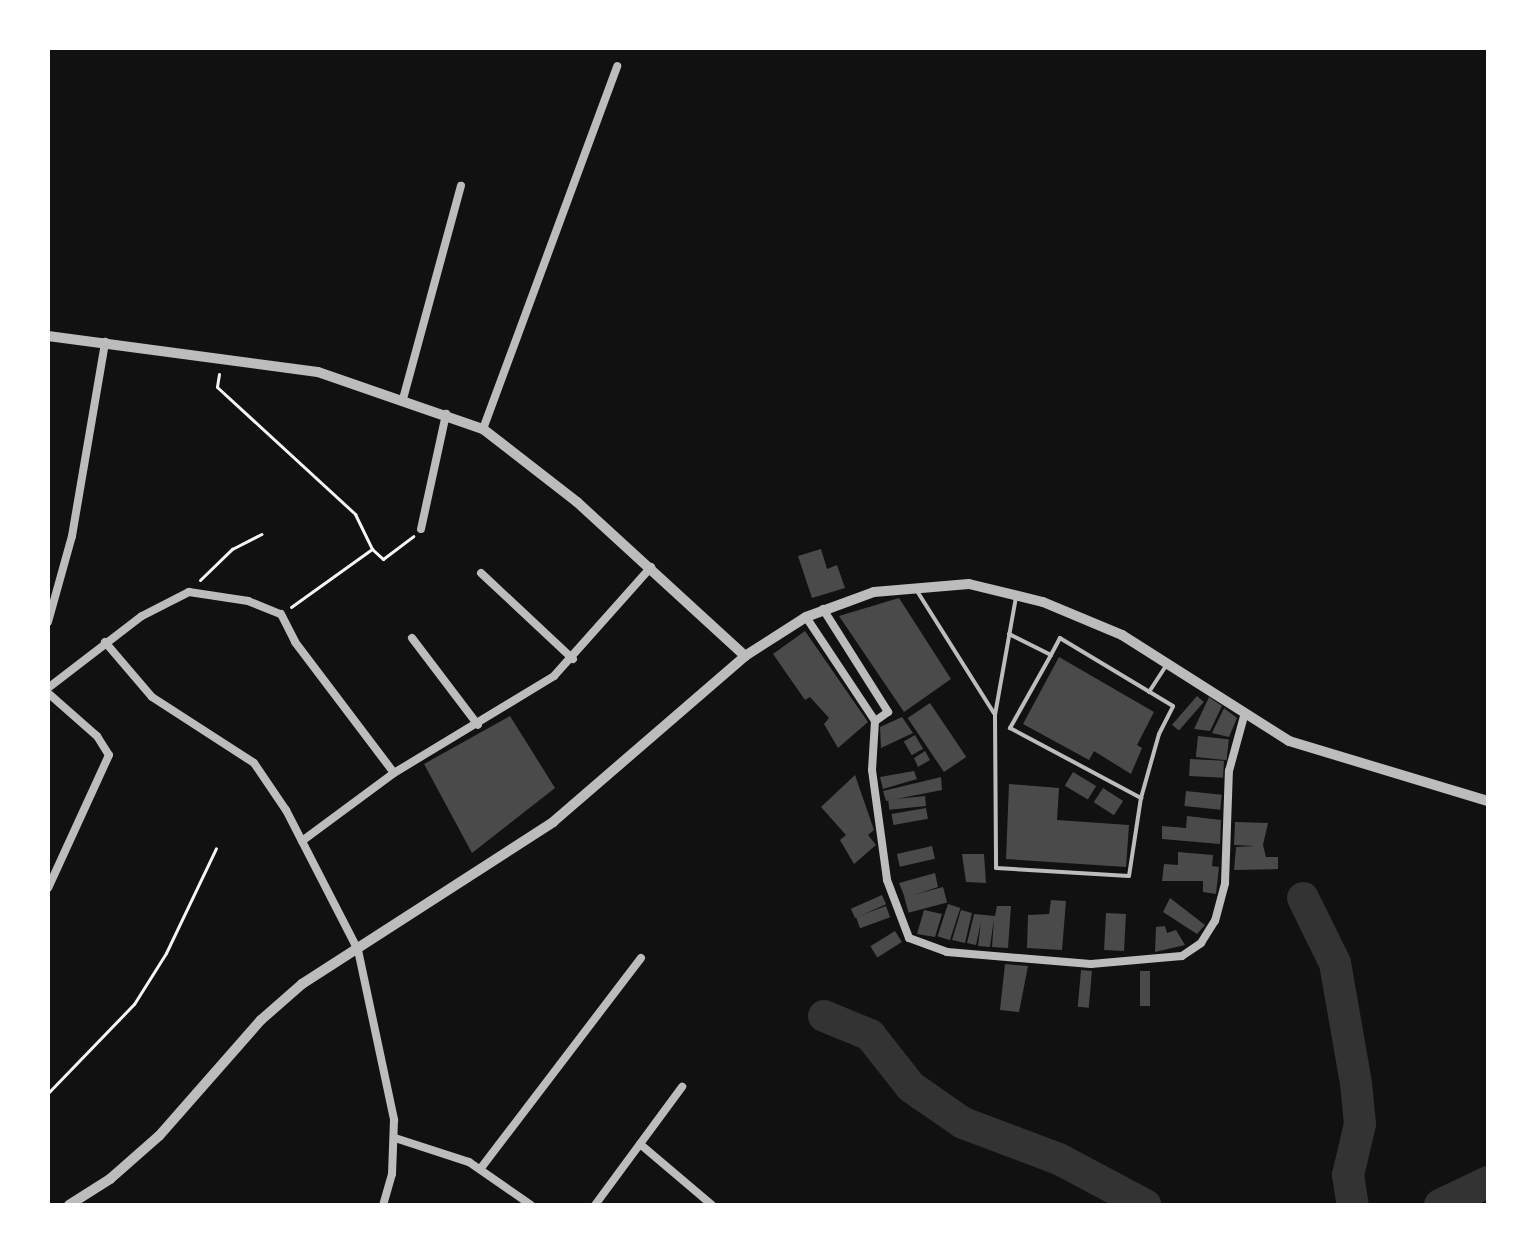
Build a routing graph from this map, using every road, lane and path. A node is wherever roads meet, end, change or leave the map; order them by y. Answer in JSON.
{"nodes":[{"id":1,"x":617,"y":66,"type":"dead end"},
{"id":2,"x":461,"y":186,"type":"dead end"},
{"id":3,"x":48,"y":336,"type":"edge"},
{"id":4,"x":105,"y":342,"type":"junction"},
{"id":5,"x":223,"y":357,"type":"junction"},
{"id":6,"x":403,"y":399,"type":"junction"},
{"id":7,"x":446,"y":414,"type":"junction"},
{"id":8,"x":483,"y":429,"type":"junction"},
{"id":9,"x":421,"y":529,"type":"joint"},
{"id":10,"x":261,"y":534,"type":"dead end"},
{"id":11,"x":372,"y":549,"type":"junction"},
{"id":12,"x":651,"y":567,"type":"junction"},
{"id":13,"x":481,"y":573,"type":"dead end"},
{"id":14,"x":914,"y":585,"type":"junction"},
{"id":15,"x":189,"y":592,"type":"junction"},
{"id":16,"x":1017,"y":594,"type":"junction"},
{"id":17,"x":823,"y":609,"type":"junction"},
{"id":18,"x":281,"y":614,"type":"junction"},
{"id":19,"x":806,"y":617,"type":"junction"},
{"id":20,"x":48,"y":622,"type":"edge"},
{"id":21,"x":1009,"y":634,"type":"junction"},
{"id":22,"x":412,"y":638,"type":"dead end"},
{"id":23,"x":105,"y":642,"type":"junction"},
{"id":24,"x":1051,"y":655,"type":"junction"},
{"id":25,"x":745,"y":656,"type":"junction"},
{"id":26,"x":573,"y":659,"type":"junction"},
{"id":27,"x":1168,"y":664,"type":"junction"},
{"id":28,"x":48,"y":691,"type":"edge"},
{"id":29,"x":1149,"y":692,"type":"junction"},
{"id":30,"x":995,"y":715,"type":"junction"},
{"id":31,"x":1244,"y":716,"type":"junction"},
{"id":32,"x":875,"y":721,"type":"junction"},
{"id":33,"x":478,"y":725,"type":"junction"},
{"id":34,"x":394,"y":773,"type":"junction"},
{"id":35,"x":1141,"y":798,"type":"junction"},
{"id":36,"x":1488,"y":801,"type":"edge"},
{"id":37,"x":302,"y":841,"type":"junction"},
{"id":38,"x":216,"y":848,"type":"dead end"},
{"id":39,"x":48,"y":888,"type":"edge"},
{"id":40,"x":358,"y":950,"type":"junction"},
{"id":41,"x":641,"y":958,"type":"dead end"},
{"id":42,"x":682,"y":1087,"type":"dead end"},
{"id":43,"x":48,"y":1093,"type":"edge"},
{"id":44,"x":395,"y":1138,"type":"junction"},
{"id":45,"x":640,"y":1144,"type":"junction"},
{"id":46,"x":481,"y":1168,"type":"junction"},
{"id":47,"x":69,"y":1205,"type":"edge"},
{"id":48,"x":383,"y":1205,"type":"edge"},
{"id":49,"x":531,"y":1205,"type":"edge"},
{"id":50,"x":595,"y":1205,"type":"edge"},
{"id":51,"x":712,"y":1205,"type":"edge"}],
"edges":[{"from":1,"to":8,"type":"street"},
{"from":2,"to":6,"type":"street"},
{"from":3,"to":4,"type":"street"},
{"from":4,"to":5,"type":"street"},
{"from":4,"to":20,"type":"street"},
{"from":5,"to":6,"type":"street"},
{"from":5,"to":11,"type":"path"},
{"from":6,"to":7,"type":"street"},
{"from":7,"to":8,"type":"street"},
{"from":7,"to":9,"type":"street"},
{"from":8,"to":12,"type":"street"},
{"from":9,"to":11,"type":"path"},
{"from":10,"to":15,"type":"path"},
{"from":11,"to":18,"type":"path"},
{"from":12,"to":25,"type":"street"},
{"from":12,"to":26,"type":"street"},
{"from":13,"to":26,"type":"street"},
{"from":14,"to":16,"type":"street"},
{"from":14,"to":17,"type":"street"},
{"from":14,"to":30,"type":"lane"},
{"from":15,"to":18,"type":"street"},
{"from":15,"to":23,"type":"street"},
{"from":16,"to":21,"type":"lane"},
{"from":16,"to":27,"type":"street"},
{"from":17,"to":19,"type":"street"},
{"from":17,"to":32,"type":"street"},
{"from":18,"to":34,"type":"street"},
{"from":19,"to":25,"type":"street"},
{"from":19,"to":32,"type":"street"},
{"from":21,"to":24,"type":"lane"},
{"from":21,"to":30,"type":"lane"},
{"from":22,"to":33,"type":"street"},
{"from":23,"to":28,"type":"street"},
{"from":23,"to":37,"type":"street"},
{"from":24,"to":29,"type":"lane"},
{"from":24,"to":35,"type":"lane"},
{"from":25,"to":40,"type":"street"},
{"from":26,"to":33,"type":"street"},
{"from":27,"to":29,"type":"lane"},
{"from":27,"to":31,"type":"street"},
{"from":28,"to":39,"type":"street"},
{"from":29,"to":35,"type":"lane"},
{"from":30,"to":35,"type":"lane"},
{"from":31,"to":32,"type":"street"},
{"from":31,"to":36,"type":"street"},
{"from":33,"to":34,"type":"street"},
{"from":34,"to":37,"type":"street"},
{"from":37,"to":40,"type":"street"},
{"from":38,"to":43,"type":"path"},
{"from":40,"to":44,"type":"street"},
{"from":40,"to":47,"type":"street"},
{"from":41,"to":46,"type":"street"},
{"from":42,"to":45,"type":"street"},
{"from":44,"to":46,"type":"street"},
{"from":44,"to":48,"type":"street"},
{"from":45,"to":50,"type":"street"},
{"from":45,"to":51,"type":"street"},
{"from":46,"to":49,"type":"street"}]}
